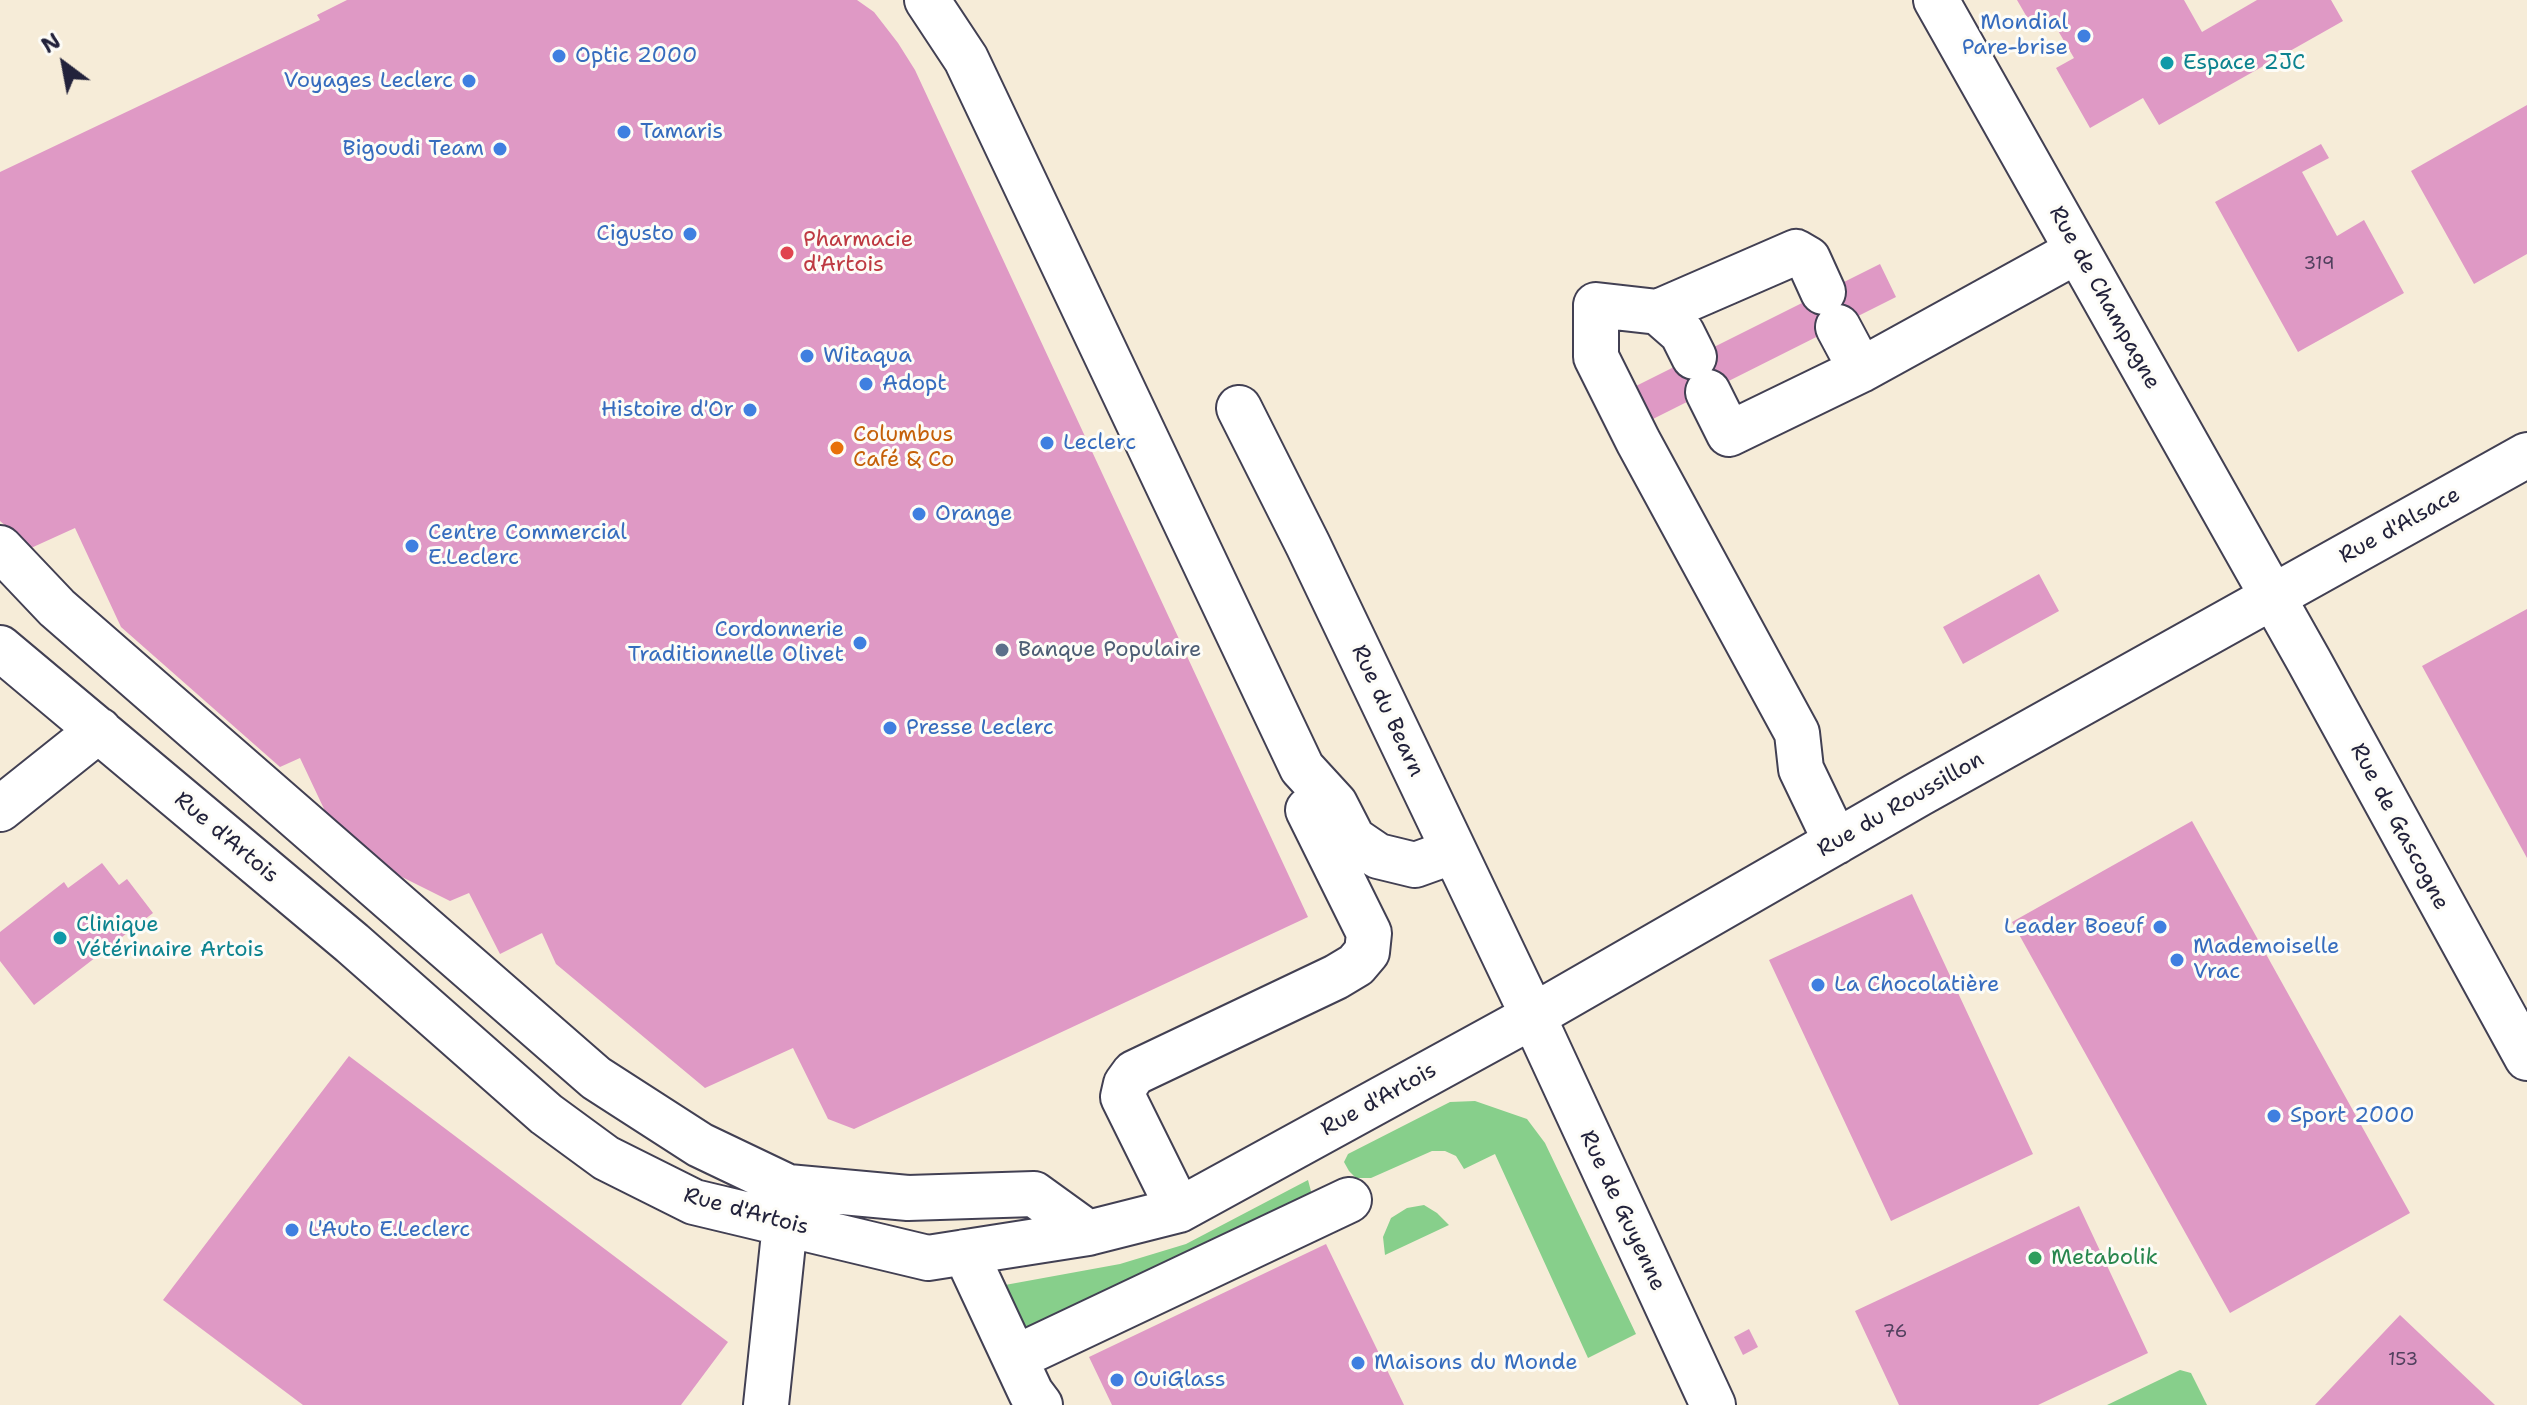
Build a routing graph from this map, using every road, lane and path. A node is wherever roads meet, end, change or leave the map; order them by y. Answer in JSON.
{"nodes":[{"id":1,"x":927,"y":0,"type":"edge"},
{"id":2,"x":1936,"y":0,"type":"edge"},
{"id":3,"x":2077,"y":251,"type":"junction"},
{"id":4,"x":1658,"y":312,"type":"junction"},
{"id":5,"x":1861,"y":370,"type":"junction"},
{"id":6,"x":1239,"y":408,"type":"dead end"},
{"id":7,"x":2527,"y":455,"type":"edge"},
{"id":8,"x":0,"y":548,"type":"edge"},
{"id":9,"x":2271,"y":596,"type":"junction"},
{"id":10,"x":0,"y":648,"type":"edge"},
{"id":11,"x":99,"y":730,"type":"junction"},
{"id":12,"x":1302,"y":768,"type":"junction"},
{"id":13,"x":0,"y":809,"type":"edge"},
{"id":14,"x":1836,"y":842,"type":"junction"},
{"id":15,"x":1454,"y":851,"type":"junction"},
{"id":16,"x":1533,"y":1016,"type":"junction"},
{"id":17,"x":2527,"y":1058,"type":"edge"},
{"id":18,"x":837,"y":1159,"type":"dead end"},
{"id":19,"x":908,"y":1198,"type":"junction"},
{"id":20,"x":1349,"y":1200,"type":"dead end"},
{"id":21,"x":1179,"y":1210,"type":"junction"},
{"id":22,"x":785,"y":1224,"type":"junction"},
{"id":23,"x":1088,"y":1233,"type":"junction"},
{"id":24,"x":965,"y":1252,"type":"junction"},
{"id":25,"x":1015,"y":1358,"type":"junction"},
{"id":26,"x":766,"y":1405,"type":"edge"},
{"id":27,"x":1040,"y":1405,"type":"edge"},
{"id":28,"x":1713,"y":1405,"type":"edge"}],
"edges":[{"from":1,"to":12,"type":"street"},
{"from":2,"to":3,"type":"street","name":"Rue de Champagne"},
{"from":3,"to":5,"type":"street"},
{"from":3,"to":9,"type":"street","name":"Rue de Champagne"},
{"from":4,"to":5,"type":"street"},
{"from":4,"to":5,"type":"street"},
{"from":4,"to":14,"type":"street"},
{"from":6,"to":15,"type":"street","name":"Rue du Bearn"},
{"from":7,"to":9,"type":"street","name":"Rue d'Alsace"},
{"from":8,"to":19,"type":"street"},
{"from":9,"to":14,"type":"street","name":"Rue du Roussillon"},
{"from":9,"to":17,"type":"street","name":"Rue de Gascogne"},
{"from":10,"to":11,"type":"street","name":"Rue d'Artois"},
{"from":11,"to":13,"type":"street"},
{"from":11,"to":22,"type":"street","name":"Rue d'Artois"},
{"from":12,"to":15,"type":"street"},
{"from":12,"to":21,"type":"street"},
{"from":14,"to":16,"type":"street","name":"Rue du Roussillon"},
{"from":15,"to":16,"type":"street","name":"Rue du Bearn"},
{"from":16,"to":21,"type":"street","name":"Rue d'Artois"},
{"from":16,"to":28,"type":"street","name":"Rue de Guyenne"},
{"from":18,"to":19,"type":"street"},
{"from":19,"to":23,"type":"street"},
{"from":20,"to":25,"type":"street"},
{"from":21,"to":23,"type":"street","name":"Rue d'Artois"},
{"from":22,"to":24,"type":"street","name":"Rue d'Artois"},
{"from":22,"to":26,"type":"street"},
{"from":23,"to":24,"type":"street","name":"Rue d'Artois"},
{"from":24,"to":25,"type":"street"},
{"from":25,"to":27,"type":"street"}]}
